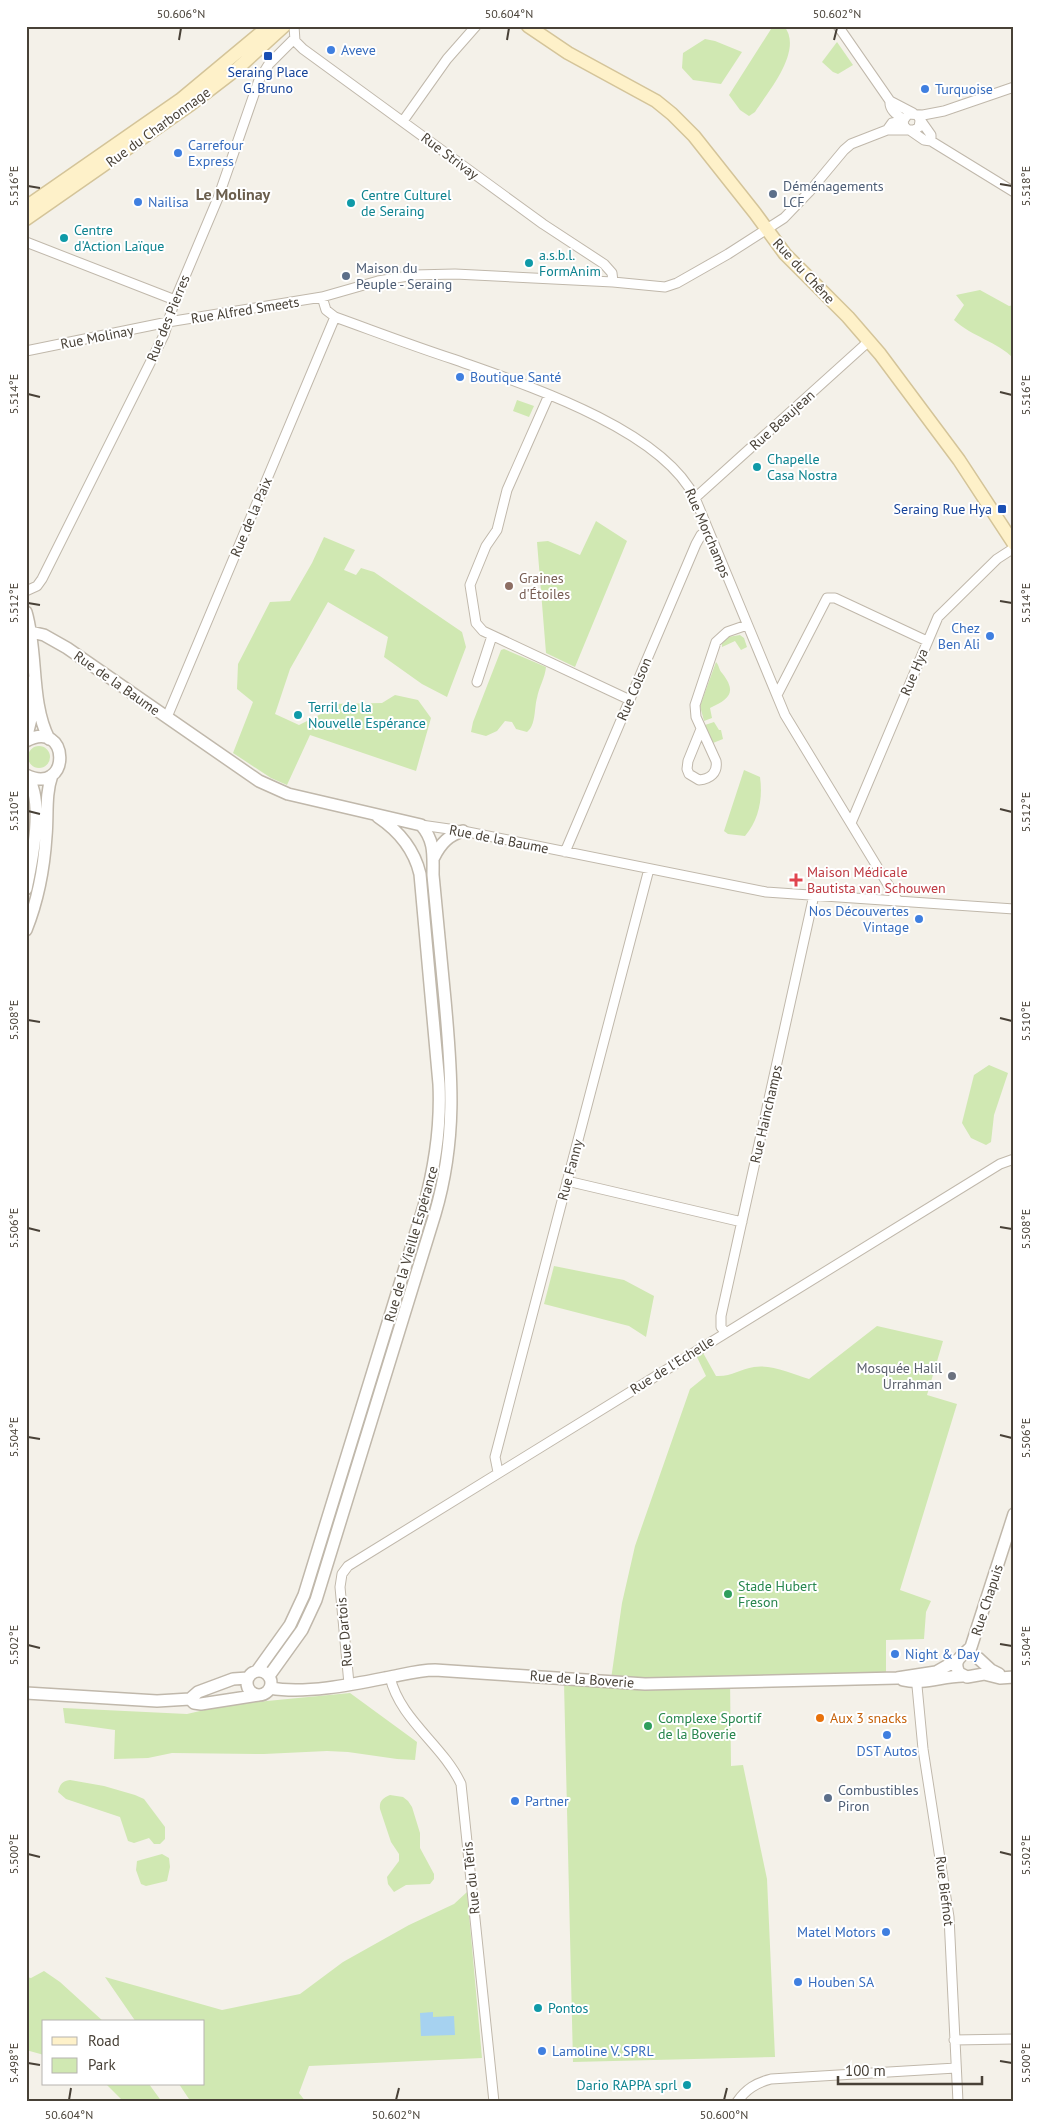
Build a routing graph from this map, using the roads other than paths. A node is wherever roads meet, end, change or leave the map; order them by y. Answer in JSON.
{"nodes":[{"id":1,"x":270,"y":26,"type":"edge"},
{"id":2,"x":284,"y":26,"type":"edge"},
{"id":3,"x":294,"y":26,"type":"edge"},
{"id":4,"x":476,"y":26,"type":"edge"},
{"id":5,"x":528,"y":26,"type":"edge"},
{"id":6,"x":838,"y":26,"type":"edge"},
{"id":7,"x":294,"y":38,"type":"junction"},
{"id":8,"x":1014,"y":87,"type":"edge"},
{"id":9,"x":890,"y":101,"type":"junction"},
{"id":10,"x":916,"y":116,"type":"junction"},
{"id":11,"x":903,"y":120,"type":"junction"},
{"id":12,"x":403,"y":121,"type":"junction"},
{"id":13,"x":887,"y":130,"type":"junction"},
{"id":14,"x":910,"y":130,"type":"junction"},
{"id":15,"x":931,"y":140,"type":"junction"},
{"id":16,"x":1014,"y":192,"type":"edge"},
{"id":17,"x":26,"y":207,"type":"edge"},
{"id":18,"x":26,"y":219,"type":"edge"},
{"id":19,"x":767,"y":229,"type":"junction"},
{"id":20,"x":26,"y":242,"type":"edge"},
{"id":21,"x":612,"y":282,"type":"junction"},
{"id":22,"x":322,"y":298,"type":"junction"},
{"id":23,"x":175,"y":300,"type":"junction"},
{"id":24,"x":335,"y":316,"type":"junction"},
{"id":25,"x":168,"y":322,"type":"junction"},
{"id":26,"x":869,"y":341,"type":"junction"},
{"id":27,"x":26,"y":351,"type":"edge"},
{"id":28,"x":549,"y":395,"type":"junction"},
{"id":29,"x":695,"y":498,"type":"junction"},
{"id":30,"x":708,"y":530,"type":"junction"},
{"id":31,"x":1014,"y":546,"type":"edge"},
{"id":32,"x":26,"y":591,"type":"edge"},
{"id":33,"x":26,"y":612,"type":"edge"},
{"id":34,"x":747,"y":625,"type":"junction"},
{"id":35,"x":31,"y":632,"type":"junction"},
{"id":36,"x":492,"y":636,"type":"junction"},
{"id":37,"x":927,"y":641,"type":"junction"},
{"id":38,"x":26,"y":682,"type":"edge"},
{"id":39,"x":477,"y":682,"type":"dead end"},
{"id":40,"x":778,"y":695,"type":"junction"},
{"id":41,"x":630,"y":700,"type":"junction"},
{"id":42,"x":167,"y":717,"type":"junction"},
{"id":43,"x":701,"y":728,"type":"junction"},
{"id":44,"x":49,"y":738,"type":"junction"},
{"id":45,"x":26,"y":740,"type":"edge"},
{"id":46,"x":52,"y":775,"type":"junction"},
{"id":47,"x":26,"y":776,"type":"edge"},
{"id":48,"x":370,"y":812,"type":"junction"},
{"id":49,"x":851,"y":823,"type":"junction"},
{"id":50,"x":422,"y":825,"type":"junction"},
{"id":51,"x":463,"y":831,"type":"junction"},
{"id":52,"x":565,"y":852,"type":"junction"},
{"id":53,"x":434,"y":857,"type":"junction"},
{"id":54,"x":649,"y":869,"type":"junction"},
{"id":55,"x":26,"y":889,"type":"edge"},
{"id":56,"x":814,"y":896,"type":"junction"},
{"id":57,"x":898,"y":901,"type":"junction"},
{"id":58,"x":1014,"y":909,"type":"edge"},
{"id":59,"x":26,"y":930,"type":"edge"},
{"id":60,"x":1014,"y":1159,"type":"edge"},
{"id":61,"x":567,"y":1181,"type":"junction"},
{"id":62,"x":742,"y":1222,"type":"junction"},
{"id":63,"x":725,"y":1332,"type":"junction"},
{"id":64,"x":498,"y":1472,"type":"junction"},
{"id":65,"x":1014,"y":1514,"type":"edge"},
{"id":66,"x":327,"y":1564,"type":"junction"},
{"id":67,"x":308,"y":1580,"type":"junction"},
{"id":68,"x":340,"y":1580,"type":"joint"},
{"id":69,"x":316,"y":1600,"type":"junction"},
{"id":70,"x":961,"y":1657,"type":"junction"},
{"id":71,"x":978,"y":1658,"type":"junction"},
{"id":72,"x":936,"y":1672,"type":"junction"},
{"id":73,"x":253,"y":1674,"type":"junction"},
{"id":74,"x":975,"y":1675,"type":"junction"},
{"id":75,"x":963,"y":1676,"type":"junction"},
{"id":76,"x":390,"y":1677,"type":"junction"},
{"id":77,"x":1012,"y":1677,"type":"edge"},
{"id":78,"x":897,"y":1678,"type":"junction"},
{"id":79,"x":269,"y":1682,"type":"junction"},
{"id":80,"x":918,"y":1682,"type":"junction"},
{"id":81,"x":348,"y":1684,"type":"junction"},
{"id":82,"x":26,"y":1693,"type":"edge"},
{"id":83,"x":259,"y":1695,"type":"junction"},
{"id":84,"x":190,"y":1699,"type":"junction"},
{"id":85,"x":1014,"y":2039,"type":"edge"},
{"id":86,"x":954,"y":2040,"type":"junction"},
{"id":87,"x":956,"y":2068,"type":"junction"},
{"id":88,"x":494,"y":2102,"type":"edge"},
{"id":89,"x":737,"y":2102,"type":"edge"},
{"id":90,"x":958,"y":2102,"type":"edge"}],
"edges":[{"from":1,"to":17,"type":"main road","name":"Rue du Charbonnage"},
{"from":2,"to":18,"type":"main road","name":"Rue du Charbonnage"},
{"from":3,"to":7,"type":"street"},
{"from":4,"to":12,"type":"street"},
{"from":5,"to":19,"type":"main road","name":"Rue du Chêne"},
{"from":6,"to":9,"type":"street"},
{"from":7,"to":12,"type":"street","name":"Rue Strivay"},
{"from":7,"to":23,"type":"street","name":"Rue des Pierres"},
{"from":8,"to":10,"type":"street"},
{"from":9,"to":10,"type":"street"},
{"from":9,"to":11,"type":"street"},
{"from":10,"to":11,"type":"street"},
{"from":10,"to":14,"type":"street"},
{"from":10,"to":15,"type":"street"},
{"from":11,"to":13,"type":"street","name":"Rue Alfred Smeets"},
{"from":11,"to":14,"type":"street"},
{"from":12,"to":21,"type":"street","name":"Rue Strivay"},
{"from":13,"to":14,"type":"street"},
{"from":13,"to":19,"type":"street","name":"Rue Alfred Smeets"},
{"from":14,"to":15,"type":"street"},
{"from":15,"to":16,"type":"street"},
{"from":19,"to":21,"type":"street","name":"Rue Alfred Smeets"},
{"from":19,"to":26,"type":"main road","name":"Rue du Chêne"},
{"from":20,"to":23,"type":"street"},
{"from":21,"to":22,"type":"street","name":"Rue Alfred Smeets"},
{"from":22,"to":24,"type":"street"},
{"from":22,"to":25,"type":"street","name":"Rue Alfred Smeets"},
{"from":23,"to":25,"type":"street","name":"Rue des Pierres"},
{"from":24,"to":28,"type":"street","name":"Rue Morchamps"},
{"from":24,"to":42,"type":"street","name":"Rue de la Paix"},
{"from":25,"to":27,"type":"street","name":"Rue Molinay"},
{"from":25,"to":32,"type":"street","name":"Rue des Pierres"},
{"from":26,"to":29,"type":"street","name":"Rue Beaujean"},
{"from":26,"to":31,"type":"main road","name":"Rue du Chêne"},
{"from":28,"to":29,"type":"street","name":"Rue Morchamps"},
{"from":28,"to":36,"type":"street"},
{"from":29,"to":30,"type":"street","name":"Rue Morchamps"},
{"from":30,"to":34,"type":"street","name":"Rue Morchamps"},
{"from":30,"to":41,"type":"street","name":"Rue Colson"},
{"from":31,"to":37,"type":"street","name":"Rue Hya"},
{"from":33,"to":35,"type":"street"},
{"from":34,"to":40,"type":"street","name":"Rue Morchamps"},
{"from":34,"to":43,"type":"street"},
{"from":35,"to":42,"type":"street","name":"Rue de la Baume"},
{"from":35,"to":44,"type":"street"},
{"from":36,"to":39,"type":"street"},
{"from":36,"to":41,"type":"street"},
{"from":37,"to":40,"type":"street"},
{"from":37,"to":49,"type":"street","name":"Rue Hya"},
{"from":38,"to":45,"type":"street"},
{"from":40,"to":49,"type":"street","name":"Rue Morchamps"},
{"from":41,"to":52,"type":"street","name":"Rue Colson"},
{"from":42,"to":48,"type":"street","name":"Rue de la Baume"},
{"from":43,"to":43,"type":"street"},
{"from":44,"to":45,"type":"street"},
{"from":44,"to":46,"type":"street"},
{"from":46,"to":47,"type":"street"},
{"from":46,"to":59,"type":"street"},
{"from":47,"to":55,"type":"street"},
{"from":48,"to":50,"type":"street","name":"Rue de la Baume"},
{"from":48,"to":67,"type":"street","name":"Rue de la Vieille Espérance"},
{"from":49,"to":57,"type":"street","name":"Rue Morchamps"},
{"from":50,"to":51,"type":"street","name":"Rue de la Baume"},
{"from":50,"to":53,"type":"street","name":"Rue de la Vieille Espérance"},
{"from":51,"to":52,"type":"street","name":"Rue de la Baume"},
{"from":51,"to":53,"type":"street"},
{"from":52,"to":54,"type":"street","name":"Rue de la Baume"},
{"from":53,"to":66,"type":"street","name":"Rue de la Vieille Espérance"},
{"from":54,"to":56,"type":"street","name":"Rue de la Baume"},
{"from":54,"to":61,"type":"street","name":"Rue Fanny"},
{"from":56,"to":57,"type":"street","name":"Rue de la Baume"},
{"from":56,"to":62,"type":"street","name":"Rue Hainchamps"},
{"from":57,"to":58,"type":"street","name":"Rue de la Baume"},
{"from":60,"to":63,"type":"street","name":"Rue de l'Echelle"},
{"from":61,"to":62,"type":"street"},
{"from":61,"to":64,"type":"street","name":"Rue Fanny"},
{"from":62,"to":63,"type":"street","name":"Rue Hainchamps"},
{"from":63,"to":64,"type":"street","name":"Rue de l'Echelle"},
{"from":64,"to":68,"type":"street","name":"Rue de l'Echelle"},
{"from":65,"to":70,"type":"street","name":"Rue Chapuis"},
{"from":66,"to":67,"type":"street"},
{"from":66,"to":69,"type":"street","name":"Rue de la Vieille Espérance"},
{"from":67,"to":69,"type":"street"},
{"from":67,"to":73,"type":"street","name":"Rue de la Vieille Espérance"},
{"from":68,"to":81,"type":"street","name":"Rue Dartois"},
{"from":69,"to":79,"type":"street","name":"Rue de la Vieille Espérance"},
{"from":70,"to":71,"type":"street"},
{"from":70,"to":72,"type":"street","name":"Rue de la Boverie"},
{"from":70,"to":75,"type":"street"},
{"from":71,"to":74,"type":"street"},
{"from":71,"to":77,"type":"street"},
{"from":72,"to":78,"type":"street","name":"Rue de la Boverie"},
{"from":72,"to":80,"type":"street"},
{"from":73,"to":79,"type":"street"},
{"from":73,"to":83,"type":"street"},
{"from":73,"to":84,"type":"street"},
{"from":74,"to":75,"type":"street"},
{"from":74,"to":77,"type":"street"},
{"from":75,"to":80,"type":"street","name":"Rue de la Boverie"},
{"from":76,"to":78,"type":"street","name":"Rue de la Boverie"},
{"from":76,"to":81,"type":"street","name":"Rue de la Boverie"},
{"from":76,"to":88,"type":"street","name":"Rue du Têris"},
{"from":78,"to":80,"type":"street","name":"Rue de la Boverie"},
{"from":79,"to":81,"type":"street","name":"Rue de la Boverie"},
{"from":79,"to":83,"type":"street"},
{"from":80,"to":86,"type":"street","name":"Rue Biefnot"},
{"from":82,"to":84,"type":"street"},
{"from":83,"to":84,"type":"street"},
{"from":85,"to":86,"type":"street"},
{"from":86,"to":87,"type":"street","name":"Rue Biefnot"},
{"from":87,"to":89,"type":"street"},
{"from":87,"to":90,"type":"street","name":"Rue Biefnot"}]}
